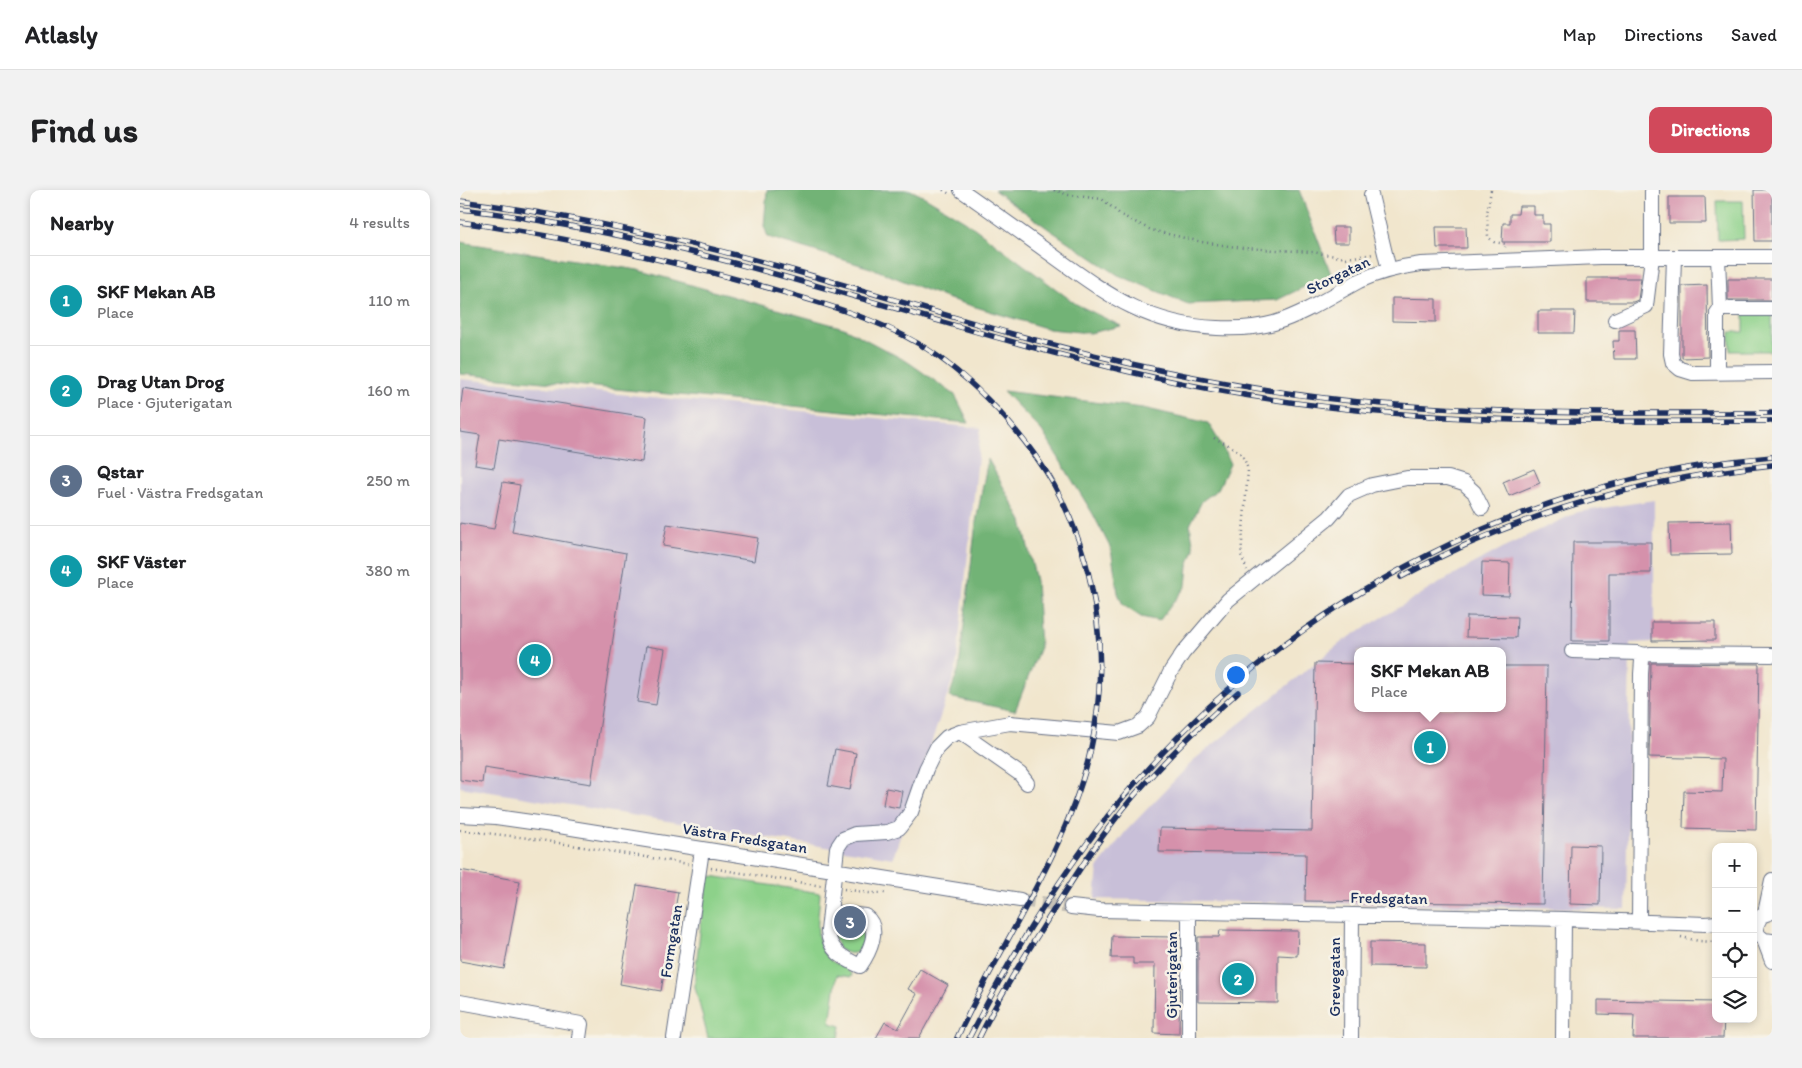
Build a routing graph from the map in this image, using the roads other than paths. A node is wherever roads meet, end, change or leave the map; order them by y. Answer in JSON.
{"nodes":[{"id":1,"x":961,"y":190,"type":"edge"},
{"id":2,"x":1652,"y":190,"type":"edge"},
{"id":3,"x":1371,"y":196,"type":"dead end"},
{"id":4,"x":1652,"y":257,"type":"junction"},
{"id":5,"x":1674,"y":257,"type":"junction"},
{"id":6,"x":1718,"y":257,"type":"junction"},
{"id":7,"x":1772,"y":257,"type":"edge"},
{"id":8,"x":1389,"y":270,"type":"junction"},
{"id":9,"x":1720,"y":309,"type":"junction"},
{"id":10,"x":1772,"y":309,"type":"edge"},
{"id":11,"x":1615,"y":320,"type":"dead end"},
{"id":12,"x":1717,"y":372,"type":"junction"},
{"id":13,"x":1772,"y":372,"type":"edge"},
{"id":14,"x":1482,"y":508,"type":"dead end"},
{"id":15,"x":1572,"y":651,"type":"dead end"},
{"id":16,"x":1644,"y":655,"type":"junction"},
{"id":17,"x":1772,"y":655,"type":"edge"},
{"id":18,"x":960,"y":732,"type":"junction"},
{"id":19,"x":1027,"y":783,"type":"dead end"},
{"id":20,"x":462,"y":814,"type":"edge"},
{"id":21,"x":702,"y":850,"type":"junction"},
{"id":22,"x":835,"y":870,"type":"junction"},
{"id":23,"x":1772,"y":880,"type":"edge"},
{"id":24,"x":1020,"y":900,"type":"tunnel mouth"},
{"id":25,"x":1071,"y":907,"type":"tunnel mouth"},
{"id":26,"x":830,"y":912,"type":"dead end"},
{"id":27,"x":1189,"y":913,"type":"junction"},
{"id":28,"x":1763,"y":914,"type":"edge"},
{"id":29,"x":1352,"y":915,"type":"junction"},
{"id":30,"x":1564,"y":919,"type":"junction"},
{"id":31,"x":1639,"y":921,"type":"junction"},
{"id":32,"x":1712,"y":924,"type":"edge"},
{"id":33,"x":1762,"y":938,"type":"edge"},
{"id":34,"x":1772,"y":961,"type":"edge"},
{"id":35,"x":460,"y":1002,"type":"edge"},
{"id":36,"x":579,"y":1038,"type":"edge"},
{"id":37,"x":674,"y":1038,"type":"edge"},
{"id":38,"x":1189,"y":1038,"type":"edge"},
{"id":39,"x":1351,"y":1038,"type":"edge"},
{"id":40,"x":1563,"y":1038,"type":"edge"}],
"edges":[{"from":1,"to":8,"type":"street","name":"Storgatan"},
{"from":2,"to":4,"type":"street"},
{"from":3,"to":8,"type":"street"},
{"from":4,"to":5,"type":"street","name":"Storgatan"},
{"from":4,"to":8,"type":"street","name":"Storgatan"},
{"from":4,"to":11,"type":"street"},
{"from":5,"to":6,"type":"street","name":"Storgatan"},
{"from":5,"to":12,"type":"street"},
{"from":6,"to":7,"type":"street","name":"Storgatan"},
{"from":6,"to":9,"type":"street"},
{"from":9,"to":10,"type":"street"},
{"from":9,"to":12,"type":"street"},
{"from":12,"to":13,"type":"street"},
{"from":14,"to":18,"type":"street"},
{"from":15,"to":16,"type":"street"},
{"from":16,"to":17,"type":"street"},
{"from":16,"to":31,"type":"street"},
{"from":18,"to":19,"type":"street"},
{"from":18,"to":22,"type":"street"},
{"from":20,"to":21,"type":"street","name":"Västra Fredsgatan"},
{"from":21,"to":22,"type":"street","name":"Västra Fredsgatan"},
{"from":21,"to":37,"type":"street","name":"Formgatan"},
{"from":22,"to":24,"type":"street","name":"Västra Fredsgatan"},
{"from":22,"to":26,"type":"street"},
{"from":23,"to":28,"type":"street"},
{"from":25,"to":27,"type":"street","name":"Fredsgatan"},
{"from":27,"to":29,"type":"street","name":"Fredsgatan"},
{"from":27,"to":38,"type":"street","name":"Gjuterigatan"},
{"from":28,"to":33,"type":"street"},
{"from":29,"to":30,"type":"street","name":"Fredsgatan"},
{"from":29,"to":39,"type":"street","name":"Grevegatan"},
{"from":30,"to":31,"type":"street","name":"Fredsgatan"},
{"from":30,"to":40,"type":"street"},
{"from":31,"to":32,"type":"street","name":"Fredsgatan"},
{"from":33,"to":34,"type":"street"},
{"from":35,"to":36,"type":"street"}]}
